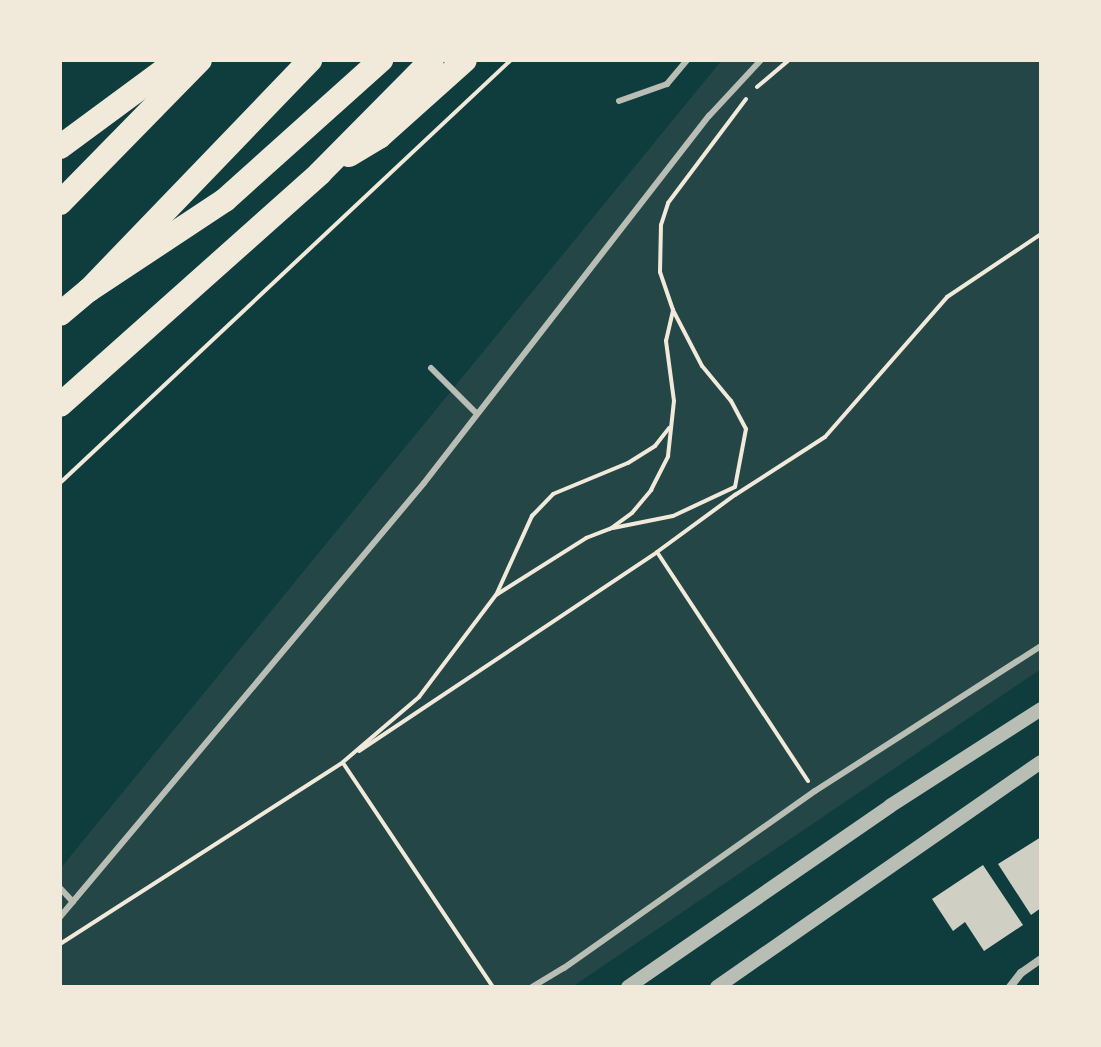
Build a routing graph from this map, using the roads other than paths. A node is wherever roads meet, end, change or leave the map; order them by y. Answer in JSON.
{"nodes":[{"id":1,"x":178,"y":60,"type":"edge"},
{"id":2,"x":200,"y":60,"type":"edge"},
{"id":3,"x":310,"y":60,"type":"edge"},
{"id":4,"x":381,"y":60,"type":"edge"},
{"id":5,"x":432,"y":60,"type":"edge"},
{"id":6,"x":465,"y":60,"type":"edge"},
{"id":7,"x":687,"y":60,"type":"edge"},
{"id":8,"x":761,"y":60,"type":"edge"},
{"id":9,"x":619,"y":101,"type":"dead end"},
{"id":10,"x":60,"y":147,"type":"edge"},
{"id":11,"x":320,"y":173,"type":"junction"},
{"id":12,"x":60,"y":203,"type":"edge"},
{"id":13,"x":89,"y":290,"type":"junction"},
{"id":14,"x":60,"y":314,"type":"edge"},
{"id":15,"x":431,"y":368,"type":"dead end"},
{"id":16,"x":60,"y":405,"type":"edge"},
{"id":17,"x":477,"y":414,"type":"junction"},
{"id":18,"x":1041,"y":646,"type":"edge"},
{"id":19,"x":1041,"y":709,"type":"edge"},
{"id":20,"x":1041,"y":762,"type":"edge"},
{"id":21,"x":60,"y":888,"type":"edge"},
{"id":22,"x":73,"y":902,"type":"junction"},
{"id":23,"x":60,"y":917,"type":"edge"},
{"id":24,"x":1041,"y":959,"type":"edge"},
{"id":25,"x":532,"y":987,"type":"edge"},
{"id":26,"x":628,"y":987,"type":"edge"},
{"id":27,"x":717,"y":987,"type":"edge"},
{"id":28,"x":1010,"y":987,"type":"edge"}],
"edges":[{"from":1,"to":10,"type":"highway"},
{"from":2,"to":12,"type":"highway"},
{"from":3,"to":13,"type":"highway"},
{"from":4,"to":13,"type":"highway"},
{"from":5,"to":11,"type":"highway"},
{"from":6,"to":11,"type":"highway"},
{"from":7,"to":9,"type":"lane"},
{"from":8,"to":17,"type":"lane"},
{"from":11,"to":16,"type":"highway"},
{"from":13,"to":14,"type":"highway"},
{"from":15,"to":17,"type":"lane"},
{"from":17,"to":22,"type":"lane"},
{"from":18,"to":25,"type":"lane"},
{"from":19,"to":26,"type":"street"},
{"from":20,"to":27,"type":"street"},
{"from":21,"to":22,"type":"lane"},
{"from":22,"to":23,"type":"lane"},
{"from":24,"to":28,"type":"street"}]}
